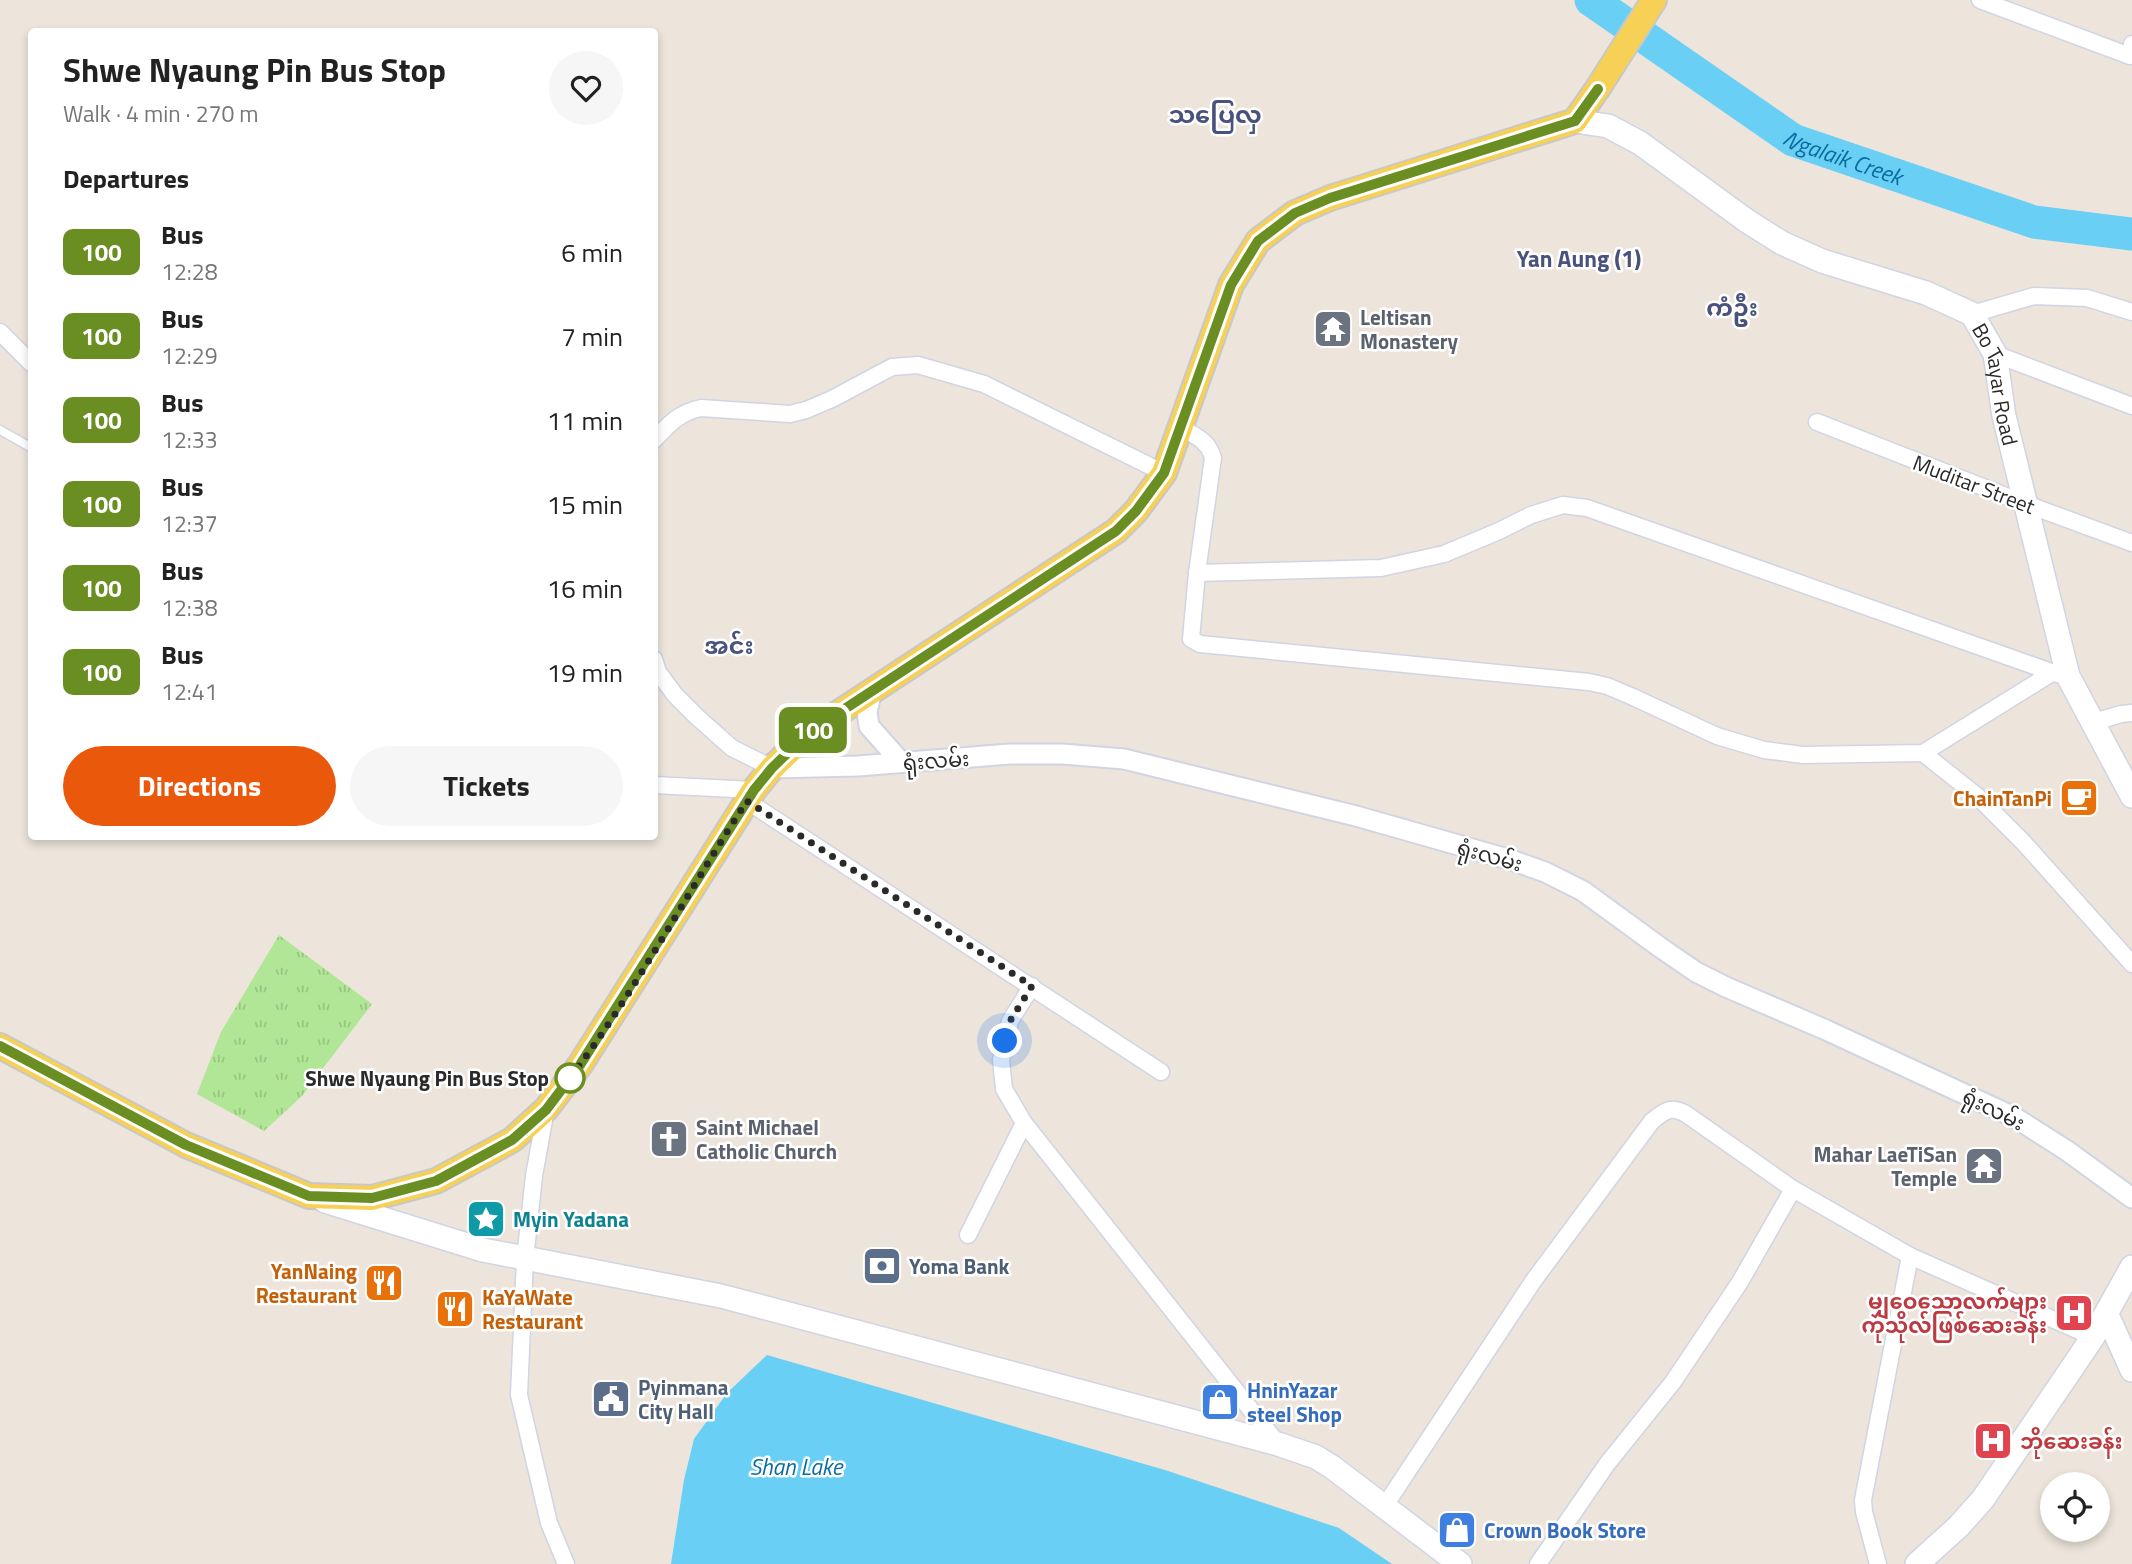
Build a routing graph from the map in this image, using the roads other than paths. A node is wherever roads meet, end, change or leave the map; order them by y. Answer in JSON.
{"nodes":[{"id":1,"x":1654,"y":0,"type":"edge"},
{"id":2,"x":1980,"y":0,"type":"edge"},
{"id":3,"x":2131,"y":52,"type":"edge"},
{"id":4,"x":1575,"y":121,"type":"junction"},
{"id":5,"x":2132,"y":312,"type":"edge"},
{"id":6,"x":1972,"y":314,"type":"junction"},
{"id":7,"x":0,"y":332,"type":"edge"},
{"id":8,"x":1994,"y":354,"type":"junction"},
{"id":9,"x":28,"y":360,"type":"edge"},
{"id":10,"x":2132,"y":406,"type":"edge"},
{"id":11,"x":1817,"y":422,"type":"dead end"},
{"id":12,"x":1181,"y":427,"type":"junction"},
{"id":13,"x":0,"y":430,"type":"edge"},
{"id":14,"x":658,"y":436,"type":"edge"},
{"id":15,"x":28,"y":446,"type":"edge"},
{"id":16,"x":1164,"y":473,"type":"junction"},
{"id":17,"x":2026,"y":504,"type":"junction"},
{"id":18,"x":2132,"y":543,"type":"edge"},
{"id":19,"x":1197,"y":573,"type":"junction"},
{"id":20,"x":658,"y":671,"type":"edge"},
{"id":21,"x":2060,"y":674,"type":"junction"},
{"id":22,"x":872,"y":690,"type":"junction"},
{"id":23,"x":2132,"y":713,"type":"edge"},
{"id":24,"x":2091,"y":723,"type":"junction"},
{"id":25,"x":1923,"y":753,"type":"junction"},
{"id":26,"x":901,"y":762,"type":"junction"},
{"id":27,"x":772,"y":768,"type":"junction"},
{"id":28,"x":658,"y":785,"type":"edge"},
{"id":29,"x":751,"y":795,"type":"junction"},
{"id":30,"x":2132,"y":796,"type":"edge"},
{"id":31,"x":2132,"y":964,"type":"edge"},
{"id":32,"x":1032,"y":986,"type":"junction"},
{"id":33,"x":0,"y":1046,"type":"edge"},
{"id":34,"x":1161,"y":1072,"type":"dead end"},
{"id":35,"x":546,"y":1110,"type":"junction"},
{"id":36,"x":1024,"y":1124,"type":"junction"},
{"id":37,"x":1793,"y":1189,"type":"junction"},
{"id":38,"x":309,"y":1196,"type":"junction"},
{"id":39,"x":2132,"y":1198,"type":"edge"},
{"id":40,"x":968,"y":1235,"type":"dead end"},
{"id":41,"x":1910,"y":1256,"type":"junction"},
{"id":42,"x":525,"y":1259,"type":"junction"},
{"id":43,"x":2132,"y":1267,"type":"edge"},
{"id":44,"x":2107,"y":1315,"type":"junction"},
{"id":45,"x":2093,"y":1337,"type":"junction"},
{"id":46,"x":2132,"y":1370,"type":"edge"},
{"id":47,"x":1278,"y":1444,"type":"junction"},
{"id":48,"x":1384,"y":1507,"type":"junction"},
{"id":49,"x":566,"y":1564,"type":"edge"},
{"id":50,"x":1460,"y":1564,"type":"edge"},
{"id":51,"x":1538,"y":1564,"type":"edge"},
{"id":52,"x":1878,"y":1564,"type":"edge"},
{"id":53,"x":1917,"y":1564,"type":"edge"}],
"edges":[{"from":1,"to":4,"type":"main road"},
{"from":2,"to":3,"type":"street"},
{"from":4,"to":6,"type":"main road","name":"Bo Tayar Road"},
{"from":4,"to":12,"type":"main road"},
{"from":5,"to":6,"type":"street"},
{"from":6,"to":8,"type":"main road","name":"Bo Tayar Road"},
{"from":7,"to":9,"type":"street"},
{"from":8,"to":10,"type":"street"},
{"from":8,"to":17,"type":"main road","name":"Bo Tayar Road"},
{"from":11,"to":17,"type":"street","name":"Muditar Street"},
{"from":12,"to":16,"type":"main road"},
{"from":12,"to":19,"type":"street"},
{"from":13,"to":15,"type":"lane"},
{"from":14,"to":16,"type":"street"},
{"from":16,"to":22,"type":"main road"},
{"from":17,"to":18,"type":"street","name":"Muditar Street"},
{"from":17,"to":21,"type":"main road","name":"Bo Tayar Road"},
{"from":19,"to":21,"type":"street"},
{"from":19,"to":25,"type":"street"},
{"from":20,"to":27,"type":"street"},
{"from":21,"to":24,"type":"main road","name":"Bo Tayar Road"},
{"from":21,"to":25,"type":"street"},
{"from":22,"to":26,"type":"street"},
{"from":22,"to":27,"type":"main road"},
{"from":23,"to":24,"type":"street"},
{"from":24,"to":30,"type":"main road","name":"Bo Tayar Road"},
{"from":25,"to":31,"type":"street"},
{"from":26,"to":27,"type":"street","name":"ရုံးလမ်း"},
{"from":26,"to":39,"type":"street","name":"ရုံးလမ်း"},
{"from":27,"to":29,"type":"main road"},
{"from":28,"to":29,"type":"street"},
{"from":29,"to":32,"type":"street"},
{"from":29,"to":35,"type":"main road"},
{"from":32,"to":34,"type":"street"},
{"from":32,"to":36,"type":"street"},
{"from":33,"to":38,"type":"main road"},
{"from":35,"to":38,"type":"main road"},
{"from":35,"to":42,"type":"street"},
{"from":36,"to":40,"type":"street"},
{"from":36,"to":47,"type":"street"},
{"from":37,"to":41,"type":"street"},
{"from":37,"to":48,"type":"street"},
{"from":37,"to":51,"type":"street"},
{"from":38,"to":42,"type":"main road"},
{"from":41,"to":45,"type":"street"},
{"from":41,"to":52,"type":"street"},
{"from":42,"to":47,"type":"main road"},
{"from":42,"to":49,"type":"street"},
{"from":43,"to":44,"type":"main road"},
{"from":44,"to":45,"type":"main road"},
{"from":44,"to":46,"type":"main road"},
{"from":45,"to":53,"type":"main road"},
{"from":47,"to":48,"type":"main road"},
{"from":48,"to":50,"type":"main road"}]}
